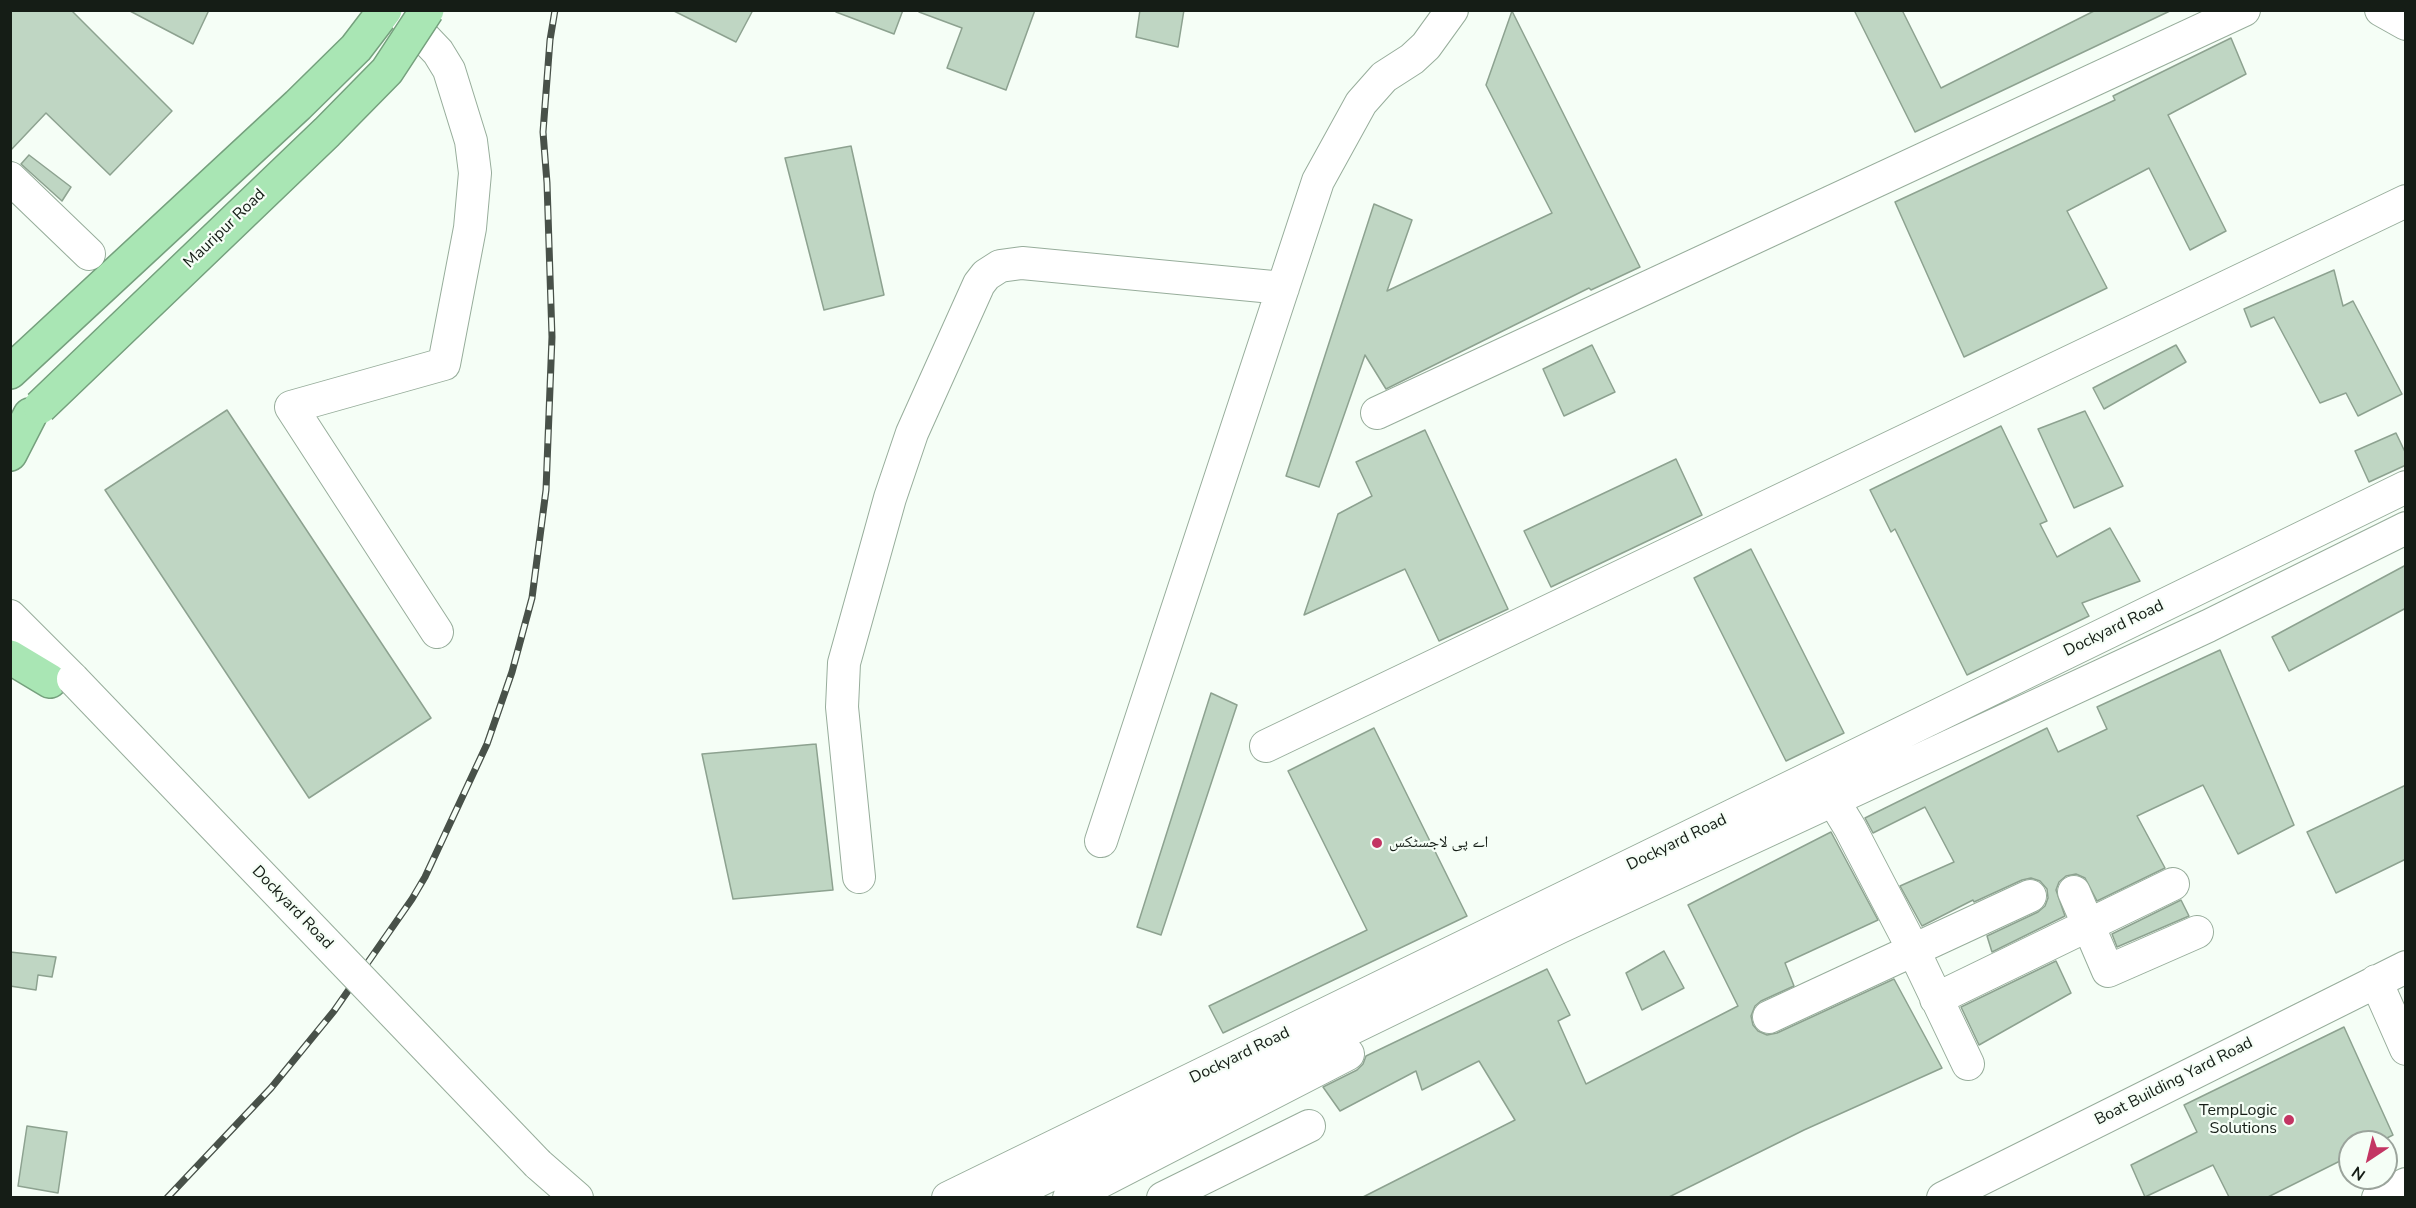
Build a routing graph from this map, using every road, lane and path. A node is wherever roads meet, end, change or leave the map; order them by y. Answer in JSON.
{"nodes":[{"id":1,"x":385,"y":10,"type":"edge"},
{"id":2,"x":398,"y":10,"type":"edge"},
{"id":3,"x":427,"y":10,"type":"edge"},
{"id":4,"x":1452,"y":10,"type":"edge"},
{"id":5,"x":2244,"y":10,"type":"edge"},
{"id":6,"x":2381,"y":10,"type":"edge"},
{"id":7,"x":2406,"y":24,"type":"edge"},
{"id":8,"x":10,"y":178,"type":"edge"},
{"id":9,"x":2406,"y":201,"type":"edge"},
{"id":10,"x":89,"y":254,"type":"dead end"},
{"id":11,"x":1283,"y":288,"type":"junction"},
{"id":12,"x":10,"y":372,"type":"edge"},
{"id":13,"x":1377,"y":414,"type":"dead end"},
{"id":14,"x":27,"y":420,"type":"edge"},
{"id":15,"x":10,"y":454,"type":"edge"},
{"id":16,"x":2406,"y":487,"type":"edge"},
{"id":17,"x":2406,"y":528,"type":"edge"},
{"id":18,"x":10,"y":616,"type":"edge"},
{"id":19,"x":437,"y":632,"type":"dead end"},
{"id":20,"x":10,"y":645,"type":"edge"},
{"id":21,"x":10,"y":657,"type":"edge"},
{"id":22,"x":64,"y":686,"type":"junction"},
{"id":23,"x":1266,"y":747,"type":"dead end"},
{"id":24,"x":1833,"y":800,"type":"junction"},
{"id":25,"x":1101,"y":841,"type":"dead end"},
{"id":26,"x":859,"y":877,"type":"dead end"},
{"id":27,"x":2173,"y":884,"type":"dead end"},
{"id":28,"x":2074,"y":892,"type":"dead end"},
{"id":29,"x":2030,"y":896,"type":"dead end"},
{"id":30,"x":1594,"y":911,"type":"junction"},
{"id":31,"x":1555,"y":917,"type":"junction"},
{"id":32,"x":2088,"y":925,"type":"junction"},
{"id":33,"x":2197,"y":932,"type":"dead end"},
{"id":34,"x":1914,"y":951,"type":"junction"},
{"id":35,"x":2406,"y":966,"type":"edge"},
{"id":36,"x":2376,"y":981,"type":"junction"},
{"id":37,"x":1936,"y":999,"type":"junction"},
{"id":38,"x":1769,"y":1017,"type":"dead end"},
{"id":39,"x":2406,"y":1049,"type":"edge"},
{"id":40,"x":1968,"y":1065,"type":"dead end"},
{"id":41,"x":1309,"y":1125,"type":"dead end"},
{"id":42,"x":2406,"y":1184,"type":"edge"},
{"id":43,"x":549,"y":1197,"type":"edge"},
{"id":44,"x":577,"y":1197,"type":"edge"},
{"id":45,"x":948,"y":1197,"type":"edge"},
{"id":46,"x":1003,"y":1197,"type":"edge"},
{"id":47,"x":1069,"y":1197,"type":"edge"},
{"id":48,"x":1163,"y":1197,"type":"edge"},
{"id":49,"x":1943,"y":1197,"type":"edge"},
{"id":50,"x":2378,"y":1197,"type":"edge"}],
"edges":[{"from":1,"to":12,"type":"highway"},
{"from":2,"to":19,"type":"street"},
{"from":3,"to":14,"type":"highway","name":"Mauripur Road","bridge":true},
{"from":4,"to":11,"type":"street"},
{"from":5,"to":13,"type":"street"},
{"from":6,"to":7,"type":"street"},
{"from":8,"to":10,"type":"street"},
{"from":9,"to":23,"type":"street"},
{"from":11,"to":25,"type":"street"},
{"from":11,"to":26,"type":"street"},
{"from":14,"to":15,"type":"highway","name":"Mauripur Road"},
{"from":16,"to":31,"type":"street","name":"Dockyard Road"},
{"from":17,"to":24,"type":"street","name":"Dockyard Road"},
{"from":18,"to":22,"type":"street","name":"Dockyard Road"},
{"from":20,"to":22,"type":"street","name":"Dockyard Road"},
{"from":21,"to":22,"type":"highway"},
{"from":22,"to":43,"type":"street","name":"Dockyard Road"},
{"from":22,"to":44,"type":"street","name":"Dockyard Road","bridge":true},
{"from":24,"to":30,"type":"street","name":"Dockyard Road"},
{"from":24,"to":34,"type":"street"},
{"from":27,"to":32,"type":"street"},
{"from":28,"to":32,"type":"street"},
{"from":29,"to":34,"type":"street"},
{"from":30,"to":31,"type":"street","name":"Dockyard Road"},
{"from":30,"to":47,"type":"street"},
{"from":31,"to":45,"type":"street","name":"Dockyard Road"},
{"from":31,"to":46,"type":"street","name":"Dockyard Road"},
{"from":32,"to":33,"type":"street"},
{"from":32,"to":37,"type":"street"},
{"from":34,"to":37,"type":"street"},
{"from":34,"to":38,"type":"street"},
{"from":35,"to":36,"type":"street","name":"Boat Building Yard Road"},
{"from":36,"to":39,"type":"street"},
{"from":36,"to":49,"type":"street","name":"Boat Building Yard Road"},
{"from":37,"to":40,"type":"street"},
{"from":41,"to":48,"type":"street"},
{"from":42,"to":50,"type":"street"}]}
